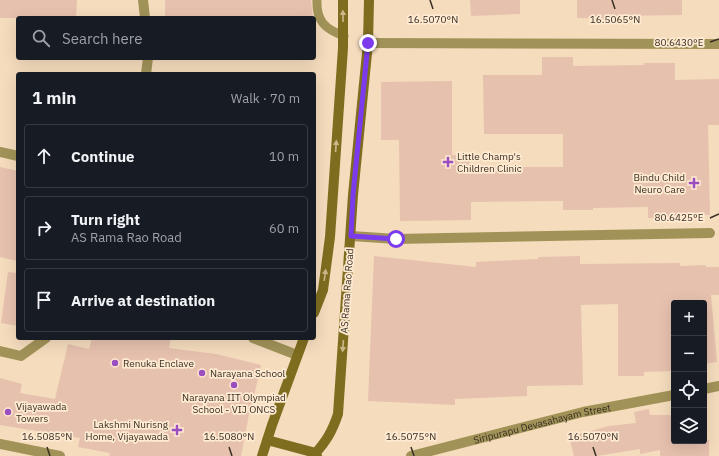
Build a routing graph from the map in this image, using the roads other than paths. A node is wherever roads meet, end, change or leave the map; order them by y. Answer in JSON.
{"nodes":[{"id":1,"x":143,"y":0,"type":"edge"},
{"id":2,"x":317,"y":0,"type":"edge"},
{"id":3,"x":343,"y":0,"type":"edge"},
{"id":4,"x":369,"y":0,"type":"edge"},
{"id":5,"x":145,"y":16,"type":"edge"},
{"id":6,"x":344,"y":36,"type":"junction"},
{"id":7,"x":368,"y":43,"type":"junction"},
{"id":8,"x":719,"y":44,"type":"edge"},
{"id":9,"x":148,"y":60,"type":"edge"},
{"id":10,"x":146,"y":72,"type":"edge"},
{"id":11,"x":0,"y":152,"type":"edge"},
{"id":12,"x":16,"y":156,"type":"edge"},
{"id":13,"x":710,"y":233,"type":"dead end"},
{"id":14,"x":351,"y":236,"type":"junction"},
{"id":15,"x":316,"y":308,"type":"edge"},
{"id":16,"x":43,"y":340,"type":"edge"},
{"id":17,"x":258,"y":340,"type":"edge"},
{"id":18,"x":303,"y":340,"type":"edge"},
{"id":19,"x":0,"y":352,"type":"edge"},
{"id":20,"x":297,"y":355,"type":"junction"},
{"id":21,"x":719,"y":386,"type":"edge"},
{"id":22,"x":707,"y":388,"type":"edge"},
{"id":23,"x":671,"y":396,"type":"edge"},
{"id":24,"x":267,"y":440,"type":"junction"},
{"id":25,"x":0,"y":444,"type":"edge"},
{"id":26,"x":316,"y":455,"type":"edge"},
{"id":27,"x":60,"y":456,"type":"edge"},
{"id":28,"x":262,"y":456,"type":"edge"},
{"id":29,"x":411,"y":456,"type":"edge"}],
"edges":[{"from":1,"to":5,"type":"street"},
{"from":2,"to":6,"type":"lane"},
{"from":6,"to":3,"type":"street","one_way":true},
{"from":4,"to":7,"type":"street","name":"AS Rama Rao Road"},
{"from":15,"to":6,"type":"street","one_way":true},
{"from":7,"to":8,"type":"street"},
{"from":7,"to":14,"type":"street","name":"AS Rama Rao Road"},
{"from":9,"to":10,"type":"street"},
{"from":11,"to":12,"type":"street"},
{"from":13,"to":14,"type":"street"},
{"from":14,"to":26,"type":"street","name":"AS Rama Rao Road","one_way":true},
{"from":16,"to":19,"type":"street"},
{"from":17,"to":20,"type":"street"},
{"from":18,"to":20,"type":"street"},
{"from":20,"to":24,"type":"street"},
{"from":21,"to":22,"type":"street"},
{"from":23,"to":29,"type":"street","name":"Siripurapu Devasahayam Street"},
{"from":24,"to":26,"type":"street"},
{"from":24,"to":28,"type":"street"},
{"from":25,"to":27,"type":"street"}]}
